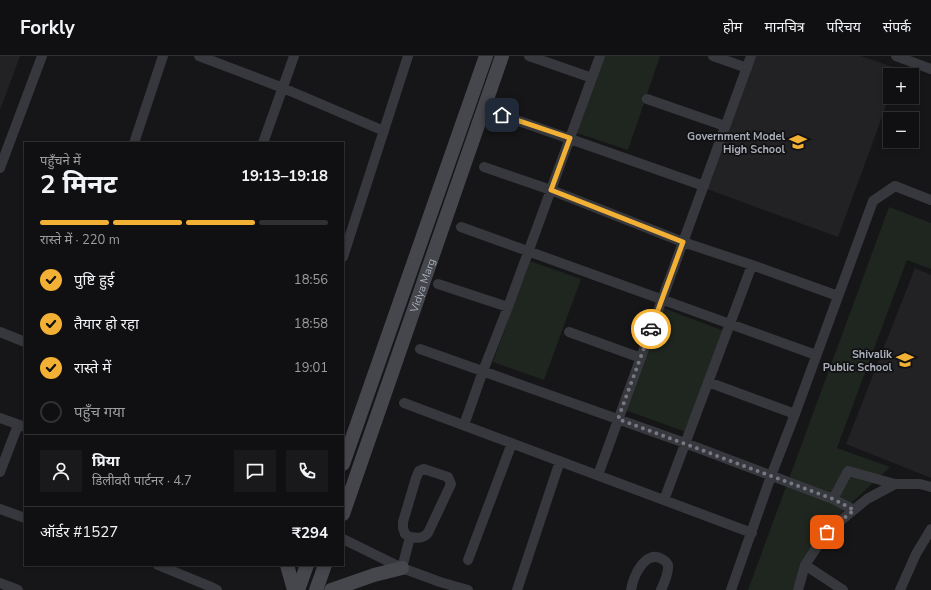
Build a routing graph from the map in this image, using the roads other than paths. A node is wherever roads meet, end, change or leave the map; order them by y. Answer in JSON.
{"nodes":[{"id":1,"x":42,"y":56,"type":"edge"},
{"id":2,"x":163,"y":56,"type":"edge"},
{"id":3,"x":199,"y":56,"type":"edge"},
{"id":4,"x":294,"y":56,"type":"edge"},
{"id":5,"x":408,"y":56,"type":"edge"},
{"id":6,"x":486,"y":56,"type":"edge"},
{"id":7,"x":502,"y":56,"type":"edge"},
{"id":8,"x":529,"y":56,"type":"edge"},
{"id":9,"x":600,"y":56,"type":"edge"},
{"id":10,"x":713,"y":56,"type":"edge"},
{"id":11,"x":751,"y":56,"type":"edge"},
{"id":12,"x":896,"y":56,"type":"edge"},
{"id":13,"x":746,"y":68,"type":"junction"},
{"id":14,"x":931,"y":69,"type":"edge"},
{"id":15,"x":592,"y":78,"type":"junction"},
{"id":16,"x":283,"y":88,"type":"junction"},
{"id":17,"x":647,"y":99,"type":"dead end"},
{"id":18,"x":502,"y":115,"type":"dead end"},
{"id":19,"x":725,"y":126,"type":"junction"},
{"id":20,"x":384,"y":131,"type":"junction"},
{"id":21,"x":570,"y":138,"type":"junction"},
{"id":22,"x":134,"y":142,"type":"edge"},
{"id":23,"x":263,"y":142,"type":"edge"},
{"id":24,"x":484,"y":167,"type":"dead end"},
{"id":25,"x":0,"y":168,"type":"edge"},
{"id":26,"x":704,"y":186,"type":"junction"},
{"id":27,"x":551,"y":190,"type":"junction"},
{"id":28,"x":931,"y":200,"type":"edge"},
{"id":29,"x":461,"y":227,"type":"dead end"},
{"id":30,"x":683,"y":242,"type":"junction"},
{"id":31,"x":529,"y":251,"type":"junction"},
{"id":32,"x":344,"y":254,"type":"edge"},
{"id":33,"x":752,"y":265,"type":"junction"},
{"id":34,"x":438,"y":284,"type":"dead end"},
{"id":35,"x":838,"y":296,"type":"junction"},
{"id":36,"x":662,"y":299,"type":"junction"},
{"id":37,"x":508,"y":307,"type":"junction"},
{"id":38,"x":730,"y":324,"type":"junction"},
{"id":39,"x":0,"y":332,"type":"edge"},
{"id":40,"x":569,"y":332,"type":"dead end"},
{"id":41,"x":24,"y":342,"type":"edge"},
{"id":42,"x":420,"y":349,"type":"dead end"},
{"id":43,"x":816,"y":355,"type":"junction"},
{"id":44,"x":641,"y":358,"type":"junction"},
{"id":45,"x":483,"y":371,"type":"junction"},
{"id":46,"x":708,"y":382,"type":"junction"},
{"id":47,"x":404,"y":404,"type":"dead end"},
{"id":48,"x":795,"y":414,"type":"junction"},
{"id":49,"x":0,"y":418,"type":"edge"},
{"id":50,"x":618,"y":419,"type":"junction"},
{"id":51,"x":464,"y":425,"type":"junction"},
{"id":52,"x":21,"y":426,"type":"edge"},
{"id":53,"x":512,"y":443,"type":"junction"},
{"id":54,"x":685,"y":443,"type":"junction"},
{"id":55,"x":344,"y":460,"type":"edge"},
{"id":56,"x":560,"y":461,"type":"junction"},
{"id":57,"x":0,"y":472,"type":"edge"},
{"id":58,"x":598,"y":475,"type":"junction"},
{"id":59,"x":771,"y":476,"type":"junction"},
{"id":60,"x":895,"y":484,"type":"junction"},
{"id":61,"x":931,"y":487,"type":"edge"},
{"id":62,"x":833,"y":499,"type":"junction"},
{"id":63,"x":664,"y":500,"type":"junction"},
{"id":64,"x":0,"y":509,"type":"edge"},
{"id":65,"x":854,"y":510,"type":"junction"},
{"id":66,"x":344,"y":511,"type":"edge"},
{"id":67,"x":24,"y":518,"type":"edge"},
{"id":68,"x":931,"y":529,"type":"edge"},
{"id":69,"x":752,"y":533,"type":"junction"},
{"id":70,"x":410,"y":537,"type":"junction"},
{"id":71,"x":344,"y":539,"type":"edge"},
{"id":72,"x":468,"y":560,"type":"dead end"},
{"id":73,"x":805,"y":565,"type":"junction"},
{"id":74,"x":160,"y":566,"type":"edge"},
{"id":75,"x":287,"y":566,"type":"edge"},
{"id":76,"x":307,"y":566,"type":"edge"},
{"id":77,"x":325,"y":566,"type":"edge"},
{"id":78,"x":402,"y":568,"type":"junction"},
{"id":79,"x":0,"y":583,"type":"edge"},
{"id":80,"x":14,"y":589,"type":"edge"},
{"id":81,"x":217,"y":590,"type":"edge"},
{"id":82,"x":294,"y":590,"type":"edge"},
{"id":83,"x":298,"y":590,"type":"edge"},
{"id":84,"x":316,"y":590,"type":"edge"},
{"id":85,"x":331,"y":590,"type":"edge"},
{"id":86,"x":468,"y":590,"type":"edge"},
{"id":87,"x":517,"y":590,"type":"edge"},
{"id":88,"x":631,"y":590,"type":"edge"},
{"id":89,"x":661,"y":590,"type":"edge"},
{"id":90,"x":731,"y":590,"type":"edge"},
{"id":91,"x":798,"y":590,"type":"edge"},
{"id":92,"x":843,"y":590,"type":"edge"},
{"id":93,"x":900,"y":590,"type":"edge"}],
"edges":[{"from":1,"to":25,"type":"street"},
{"from":2,"to":22,"type":"street"},
{"from":3,"to":16,"type":"street"},
{"from":4,"to":16,"type":"street"},
{"from":5,"to":20,"type":"street"},
{"from":6,"to":55,"type":"main road","name":"Vidya Marg"},
{"from":7,"to":66,"type":"main road","name":"Vidya Marg"},
{"from":8,"to":15,"type":"street"},
{"from":9,"to":15,"type":"street"},
{"from":10,"to":13,"type":"street"},
{"from":11,"to":13,"type":"street"},
{"from":12,"to":14,"type":"street"},
{"from":13,"to":19,"type":"street"},
{"from":15,"to":21,"type":"street"},
{"from":16,"to":20,"type":"street"},
{"from":16,"to":23,"type":"street"},
{"from":17,"to":19,"type":"street"},
{"from":18,"to":21,"type":"street"},
{"from":19,"to":26,"type":"street"},
{"from":20,"to":32,"type":"street"},
{"from":21,"to":26,"type":"street"},
{"from":21,"to":27,"type":"street"},
{"from":24,"to":27,"type":"street"},
{"from":26,"to":30,"type":"street"},
{"from":27,"to":30,"type":"street"},
{"from":27,"to":31,"type":"street"},
{"from":28,"to":35,"type":"street"},
{"from":29,"to":31,"type":"street"},
{"from":30,"to":33,"type":"street"},
{"from":30,"to":36,"type":"street"},
{"from":31,"to":36,"type":"street"},
{"from":31,"to":37,"type":"street"},
{"from":33,"to":35,"type":"street"},
{"from":33,"to":38,"type":"street"},
{"from":34,"to":37,"type":"street"},
{"from":35,"to":43,"type":"street"},
{"from":36,"to":38,"type":"street"},
{"from":36,"to":44,"type":"street"},
{"from":37,"to":45,"type":"street"},
{"from":38,"to":43,"type":"street"},
{"from":38,"to":46,"type":"street"},
{"from":39,"to":41,"type":"street"},
{"from":40,"to":44,"type":"street"},
{"from":42,"to":45,"type":"street"},
{"from":43,"to":48,"type":"street"},
{"from":44,"to":50,"type":"street"},
{"from":45,"to":50,"type":"street"},
{"from":45,"to":51,"type":"street"},
{"from":46,"to":48,"type":"street"},
{"from":46,"to":54,"type":"street"},
{"from":47,"to":51,"type":"street"},
{"from":48,"to":59,"type":"street"},
{"from":49,"to":52,"type":"street"},
{"from":50,"to":54,"type":"street"},
{"from":50,"to":58,"type":"street"},
{"from":51,"to":53,"type":"street"},
{"from":52,"to":57,"type":"street"},
{"from":53,"to":56,"type":"street"},
{"from":53,"to":72,"type":"street"},
{"from":54,"to":59,"type":"street"},
{"from":54,"to":63,"type":"street"},
{"from":56,"to":58,"type":"street"},
{"from":56,"to":87,"type":"street"},
{"from":58,"to":63,"type":"street"},
{"from":59,"to":62,"type":"street"},
{"from":59,"to":69,"type":"street"},
{"from":60,"to":61,"type":"street"},
{"from":60,"to":62,"type":"street"},
{"from":60,"to":65,"type":"street"},
{"from":62,"to":65,"type":"street"},
{"from":63,"to":69,"type":"street"},
{"from":64,"to":67,"type":"street"},
{"from":65,"to":73,"type":"street"},
{"from":68,"to":93,"type":"street"},
{"from":69,"to":90,"type":"street"},
{"from":70,"to":70,"type":"street"},
{"from":70,"to":78,"type":"street"},
{"from":71,"to":78,"type":"street"},
{"from":73,"to":91,"type":"street"},
{"from":73,"to":92,"type":"street"},
{"from":74,"to":81,"type":"street"},
{"from":75,"to":82,"type":"main road"},
{"from":76,"to":83,"type":"main road"},
{"from":77,"to":84,"type":"main road"},
{"from":78,"to":85,"type":"main road"},
{"from":78,"to":86,"type":"street"},
{"from":79,"to":80,"type":"street"},
{"from":88,"to":89,"type":"street"}]}
